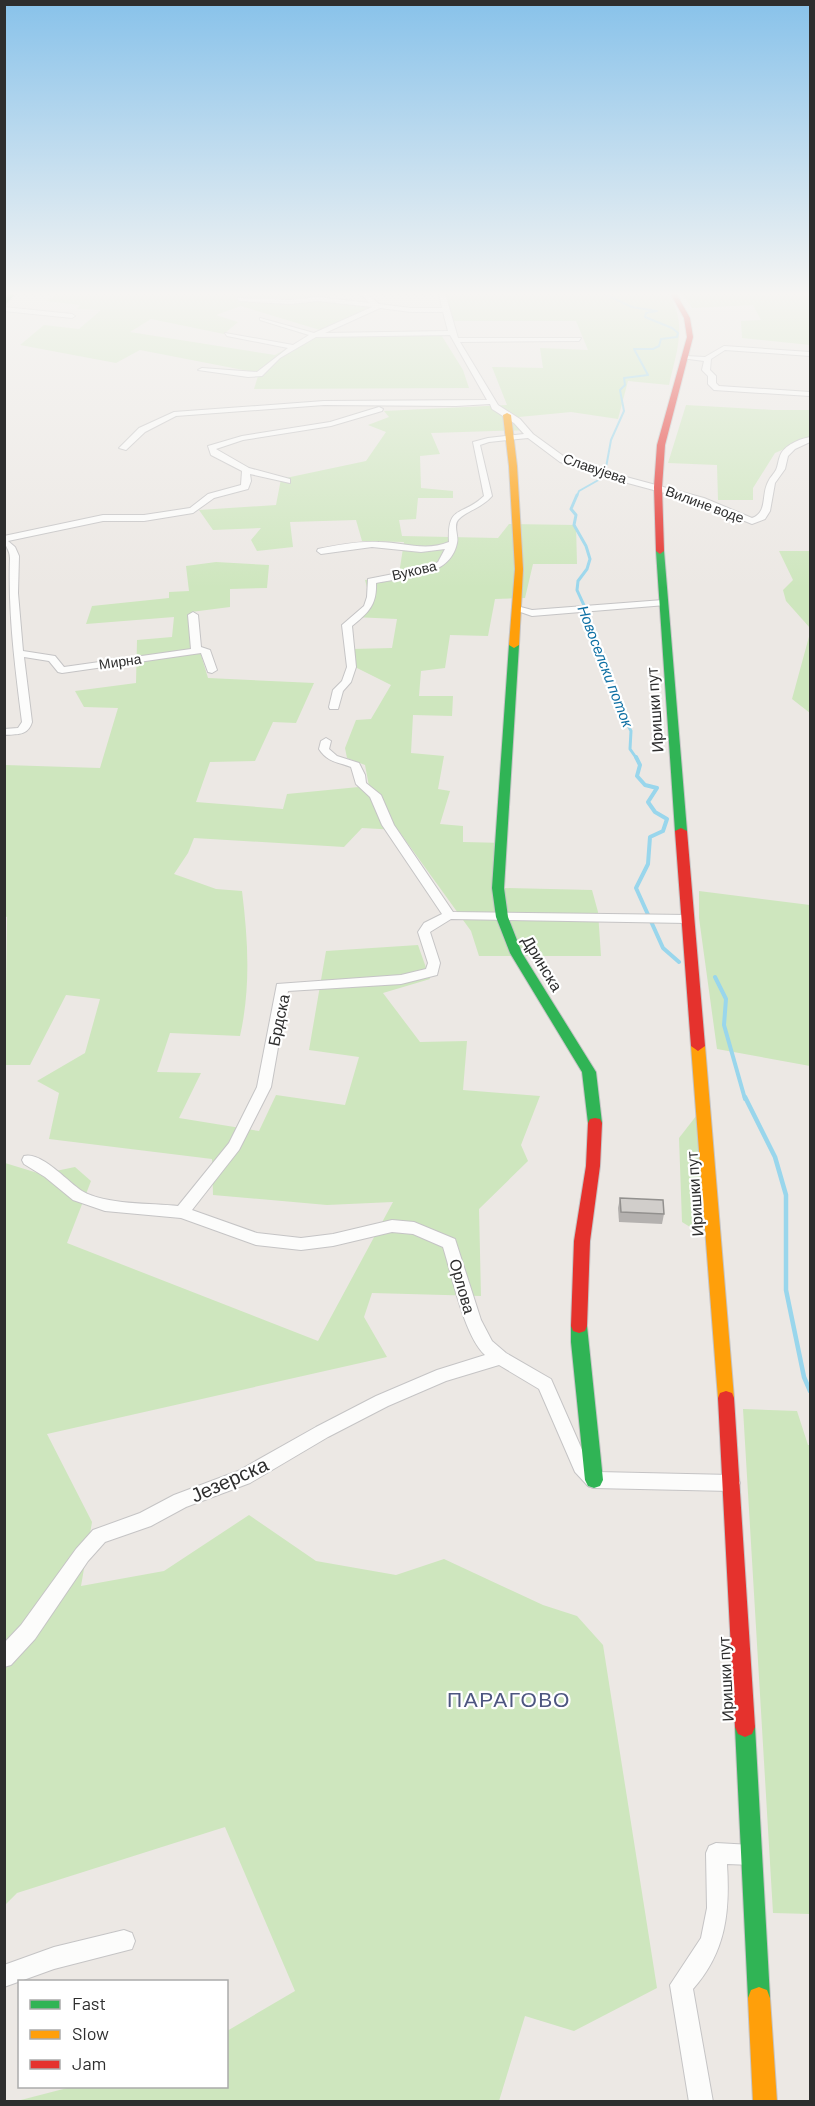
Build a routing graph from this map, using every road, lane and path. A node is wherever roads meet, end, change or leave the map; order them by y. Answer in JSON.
{"nodes":[{"id":1,"x":486,"y":391,"type":"edge"},
{"id":2,"x":676,"y":391,"type":"edge"},
{"id":3,"x":768,"y":391,"type":"edge"},
{"id":4,"x":810,"y":394,"type":"edge"},
{"id":5,"x":492,"y":402,"type":"junction"},
{"id":6,"x":456,"y":404,"type":"junction"},
{"id":7,"x":507,"y":415,"type":"junction"},
{"id":8,"x":530,"y":436,"type":"junction"},
{"id":9,"x":508,"y":437,"type":"junction"},
{"id":10,"x":810,"y":439,"type":"edge"},
{"id":11,"x":123,"y":448,"type":"dead end"},
{"id":12,"x":246,"y":470,"type":"junction"},
{"id":13,"x":287,"y":481,"type":"dead end"},
{"id":14,"x":658,"y":487,"type":"junction"},
{"id":15,"x":4,"y":540,"type":"edge"},
{"id":16,"x":453,"y":543,"type":"junction"},
{"id":17,"x":321,"y":551,"type":"dead end"},
{"id":18,"x":663,"y":603,"type":"junction"},
{"id":19,"x":194,"y":615,"type":"dead end"},
{"id":20,"x":517,"y":615,"type":"junction"},
{"id":21,"x":196,"y":650,"type":"junction"},
{"id":22,"x":20,"y":654,"type":"junction"},
{"id":23,"x":145,"y":658,"type":"junction"},
{"id":24,"x":212,"y":670,"type":"dead end"},
{"id":25,"x":145,"y":671,"type":"dead end"},
{"id":26,"x":334,"y":708,"type":"dead end"},
{"id":27,"x":4,"y":732,"type":"edge"},
{"id":28,"x":326,"y":741,"type":"dead end"},
{"id":29,"x":449,"y":915,"type":"junction"},
{"id":30,"x":502,"y":917,"type":"junction"},
{"id":31,"x":687,"y":919,"type":"junction"},
{"id":32,"x":28,"y":1160,"type":"dead end"},
{"id":33,"x":182,"y":1212,"type":"junction"},
{"id":34,"x":500,"y":1358,"type":"junction"},
{"id":35,"x":594,"y":1480,"type":"junction"},
{"id":36,"x":731,"y":1483,"type":"junction"},
{"id":37,"x":4,"y":1658,"type":"edge"},
{"id":38,"x":752,"y":1855,"type":"junction"},
{"id":39,"x":124,"y":1941,"type":"dead end"},
{"id":40,"x":4,"y":1976,"type":"edge"},
{"id":41,"x":701,"y":2102,"type":"edge"},
{"id":42,"x":765,"y":2102,"type":"edge"}],
"edges":[{"from":1,"to":5,"type":"street","name":"Славујева"},
{"from":2,"to":14,"type":"main road","name":"Иришки пут"},
{"from":3,"to":4,"type":"street"},
{"from":5,"to":6,"type":"street"},
{"from":5,"to":7,"type":"street","name":"Славујева"},
{"from":6,"to":11,"type":"street"},
{"from":6,"to":12,"type":"street"},
{"from":7,"to":8,"type":"street","name":"Славујева"},
{"from":7,"to":9,"type":"main road","name":"Дринска"},
{"from":8,"to":9,"type":"street","name":"Вукова"},
{"from":8,"to":14,"type":"street","name":"Славујева"},
{"from":9,"to":16,"type":"street","name":"Вукова"},
{"from":9,"to":20,"type":"main road","name":"Дринска"},
{"from":10,"to":14,"type":"street","name":"Вилине воде"},
{"from":12,"to":13,"type":"street"},
{"from":12,"to":15,"type":"street"},
{"from":14,"to":18,"type":"main road","name":"Иришки пут"},
{"from":15,"to":22,"type":"street"},
{"from":16,"to":17,"type":"street"},
{"from":16,"to":26,"type":"street","name":"Вукова"},
{"from":18,"to":20,"type":"street"},
{"from":18,"to":31,"type":"main road","name":"Иришки пут"},
{"from":19,"to":21,"type":"street"},
{"from":20,"to":30,"type":"main road","name":"Дринска"},
{"from":21,"to":23,"type":"street","name":"Мирна"},
{"from":21,"to":24,"type":"street"},
{"from":22,"to":23,"type":"street","name":"Мирна"},
{"from":22,"to":27,"type":"street"},
{"from":23,"to":25,"type":"street"},
{"from":28,"to":29,"type":"street"},
{"from":29,"to":30,"type":"street"},
{"from":29,"to":33,"type":"street","name":"Брдска"},
{"from":30,"to":31,"type":"street"},
{"from":30,"to":35,"type":"main road","name":"Дринска"},
{"from":31,"to":36,"type":"main road","name":"Иришки пут"},
{"from":32,"to":33,"type":"street","name":"Орлова"},
{"from":33,"to":34,"type":"street","name":"Орлова"},
{"from":34,"to":35,"type":"street","name":"Орлова"},
{"from":34,"to":37,"type":"street","name":"Језерска"},
{"from":35,"to":36,"type":"street"},
{"from":36,"to":38,"type":"main road","name":"Иришки пут"},
{"from":38,"to":41,"type":"street"},
{"from":38,"to":42,"type":"main road","name":"Иришки пут"},
{"from":39,"to":40,"type":"street"}]}
